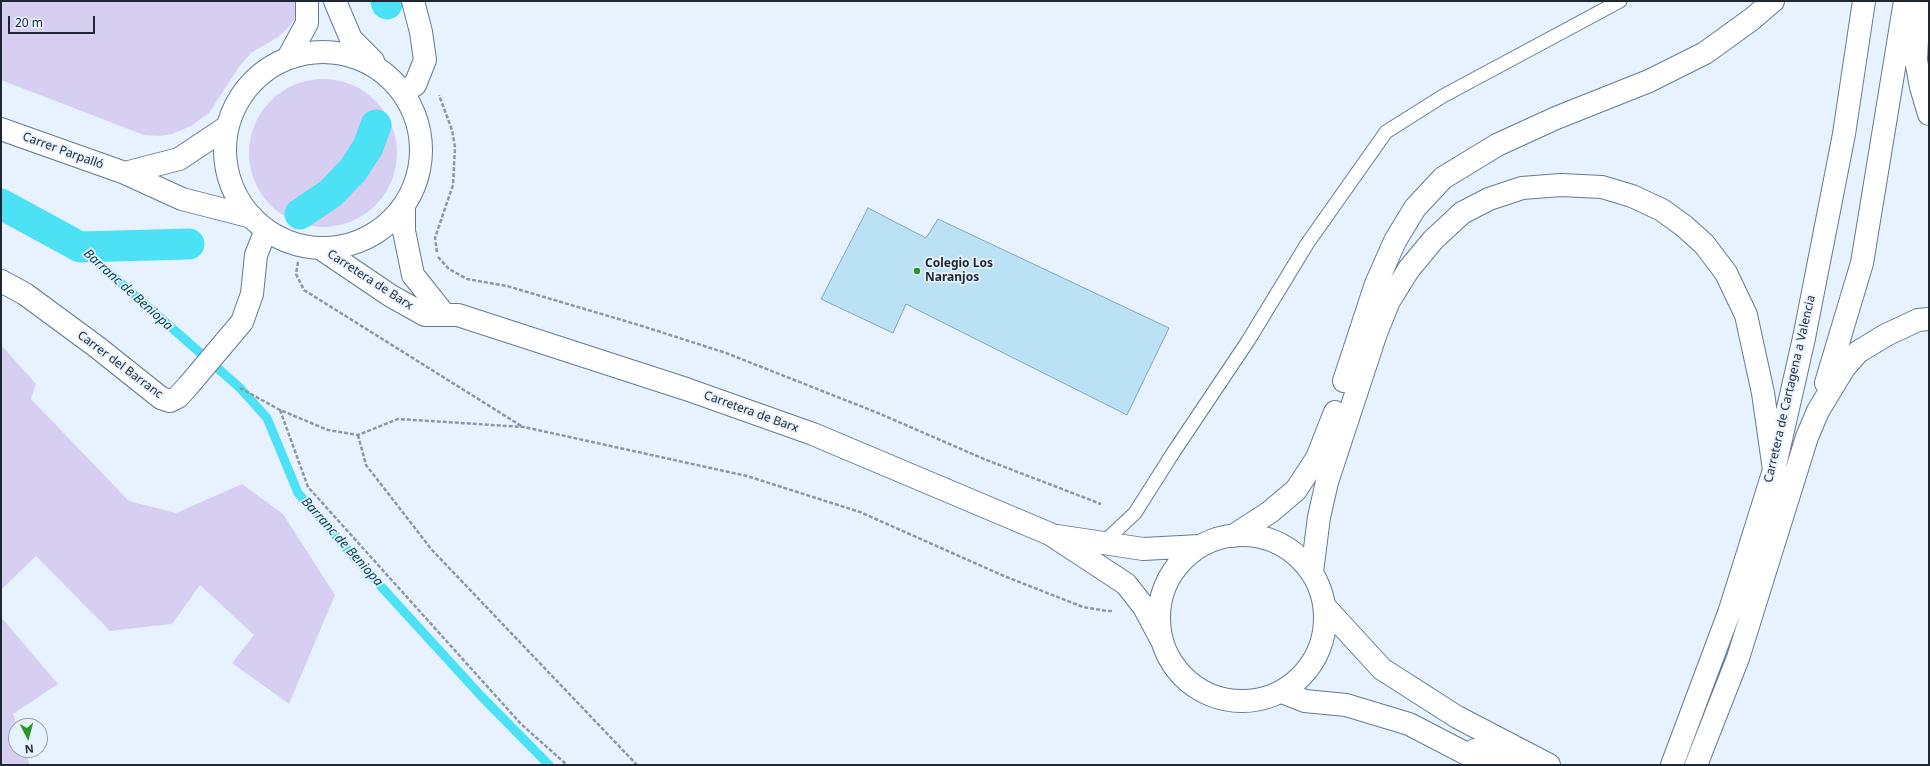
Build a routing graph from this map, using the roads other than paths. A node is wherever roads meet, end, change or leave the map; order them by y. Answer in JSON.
{"nodes":[{"id":1,"x":307,"y":1,"type":"edge"},
{"id":2,"x":335,"y":1,"type":"edge"},
{"id":3,"x":413,"y":1,"type":"edge"},
{"id":4,"x":1620,"y":1,"type":"edge"},
{"id":5,"x":1772,"y":1,"type":"edge"},
{"id":6,"x":1864,"y":1,"type":"edge"},
{"id":7,"x":1905,"y":1,"type":"edge"},
{"id":8,"x":1919,"y":1,"type":"edge"},
{"id":9,"x":288,"y":58,"type":"junction"},
{"id":10,"x":381,"y":69,"type":"junction"},
{"id":11,"x":403,"y":91,"type":"junction"},
{"id":12,"x":1929,"y":114,"type":"edge"},
{"id":13,"x":227,"y":127,"type":"junction"},
{"id":14,"x":1,"y":128,"type":"edge"},
{"id":15,"x":125,"y":173,"type":"junction"},
{"id":16,"x":404,"y":206,"type":"junction"},
{"id":17,"x":259,"y":224,"type":"junction"},
{"id":18,"x":311,"y":247,"type":"junction"},
{"id":19,"x":1,"y":281,"type":"edge"},
{"id":20,"x":444,"y":314,"type":"junction"},
{"id":21,"x":1929,"y":319,"type":"edge"},
{"id":22,"x":1818,"y":411,"type":"junction"},
{"id":23,"x":1774,"y":470,"type":"junction"},
{"id":24,"x":1050,"y":534,"type":"junction"},
{"id":25,"x":1233,"y":536,"type":"junction"},
{"id":26,"x":1103,"y":543,"type":"junction"},
{"id":27,"x":1200,"y":546,"type":"junction"},
{"id":28,"x":1312,"y":572,"type":"junction"},
{"id":29,"x":1326,"y":608,"type":"junction"},
{"id":30,"x":1161,"y":639,"type":"junction"},
{"id":31,"x":1282,"y":692,"type":"junction"},
{"id":32,"x":1441,"y":741,"type":"junction"},
{"id":33,"x":1700,"y":757,"type":"edge"},
{"id":34,"x":1488,"y":765,"type":"edge"},
{"id":35,"x":1514,"y":765,"type":"edge"},
{"id":36,"x":1549,"y":765,"type":"edge"},
{"id":37,"x":1672,"y":765,"type":"edge"}],
"edges":[{"from":1,"to":9,"type":"main road"},
{"from":2,"to":10,"type":"main road"},
{"from":3,"to":11,"type":"main road"},
{"from":4,"to":26,"type":"lane"},
{"from":5,"to":25,"type":"main road"},
{"from":6,"to":23,"type":"main road","name":"Carretera de Cartagena a Valencia"},
{"from":7,"to":22,"type":"main road"},
{"from":8,"to":12,"type":"main road"},
{"from":9,"to":10,"type":"main road"},
{"from":9,"to":13,"type":"main road"},
{"from":10,"to":11,"type":"main road"},
{"from":11,"to":16,"type":"main road"},
{"from":13,"to":15,"type":"main road"},
{"from":13,"to":17,"type":"main road"},
{"from":14,"to":15,"type":"main road","name":"Carrer Parpalló"},
{"from":15,"to":17,"type":"main road","name":"Carrer Parpalló"},
{"from":16,"to":18,"type":"main road"},
{"from":16,"to":20,"type":"main road","name":"Carretera de Barx"},
{"from":17,"to":18,"type":"main road"},
{"from":17,"to":19,"type":"main road","name":"Carrer del Barranc"},
{"from":18,"to":20,"type":"main road","name":"Carretera de Barx"},
{"from":20,"to":24,"type":"main road","name":"Carretera de Barx"},
{"from":21,"to":22,"type":"main road"},
{"from":22,"to":33,"type":"main road"},
{"from":23,"to":28,"type":"main road"},
{"from":23,"to":37,"type":"main road","name":"Carretera de Cartagena a Valencia"},
{"from":24,"to":26,"type":"main road"},
{"from":24,"to":30,"type":"main road"},
{"from":25,"to":27,"type":"main road"},
{"from":25,"to":28,"type":"main road"},
{"from":26,"to":27,"type":"main road"},
{"from":27,"to":30,"type":"main road"},
{"from":28,"to":29,"type":"main road"},
{"from":29,"to":31,"type":"main road"},
{"from":29,"to":36,"type":"main road"},
{"from":30,"to":31,"type":"main road"},
{"from":31,"to":32,"type":"main road"},
{"from":32,"to":34,"type":"main road"},
{"from":32,"to":35,"type":"main road"}]}
